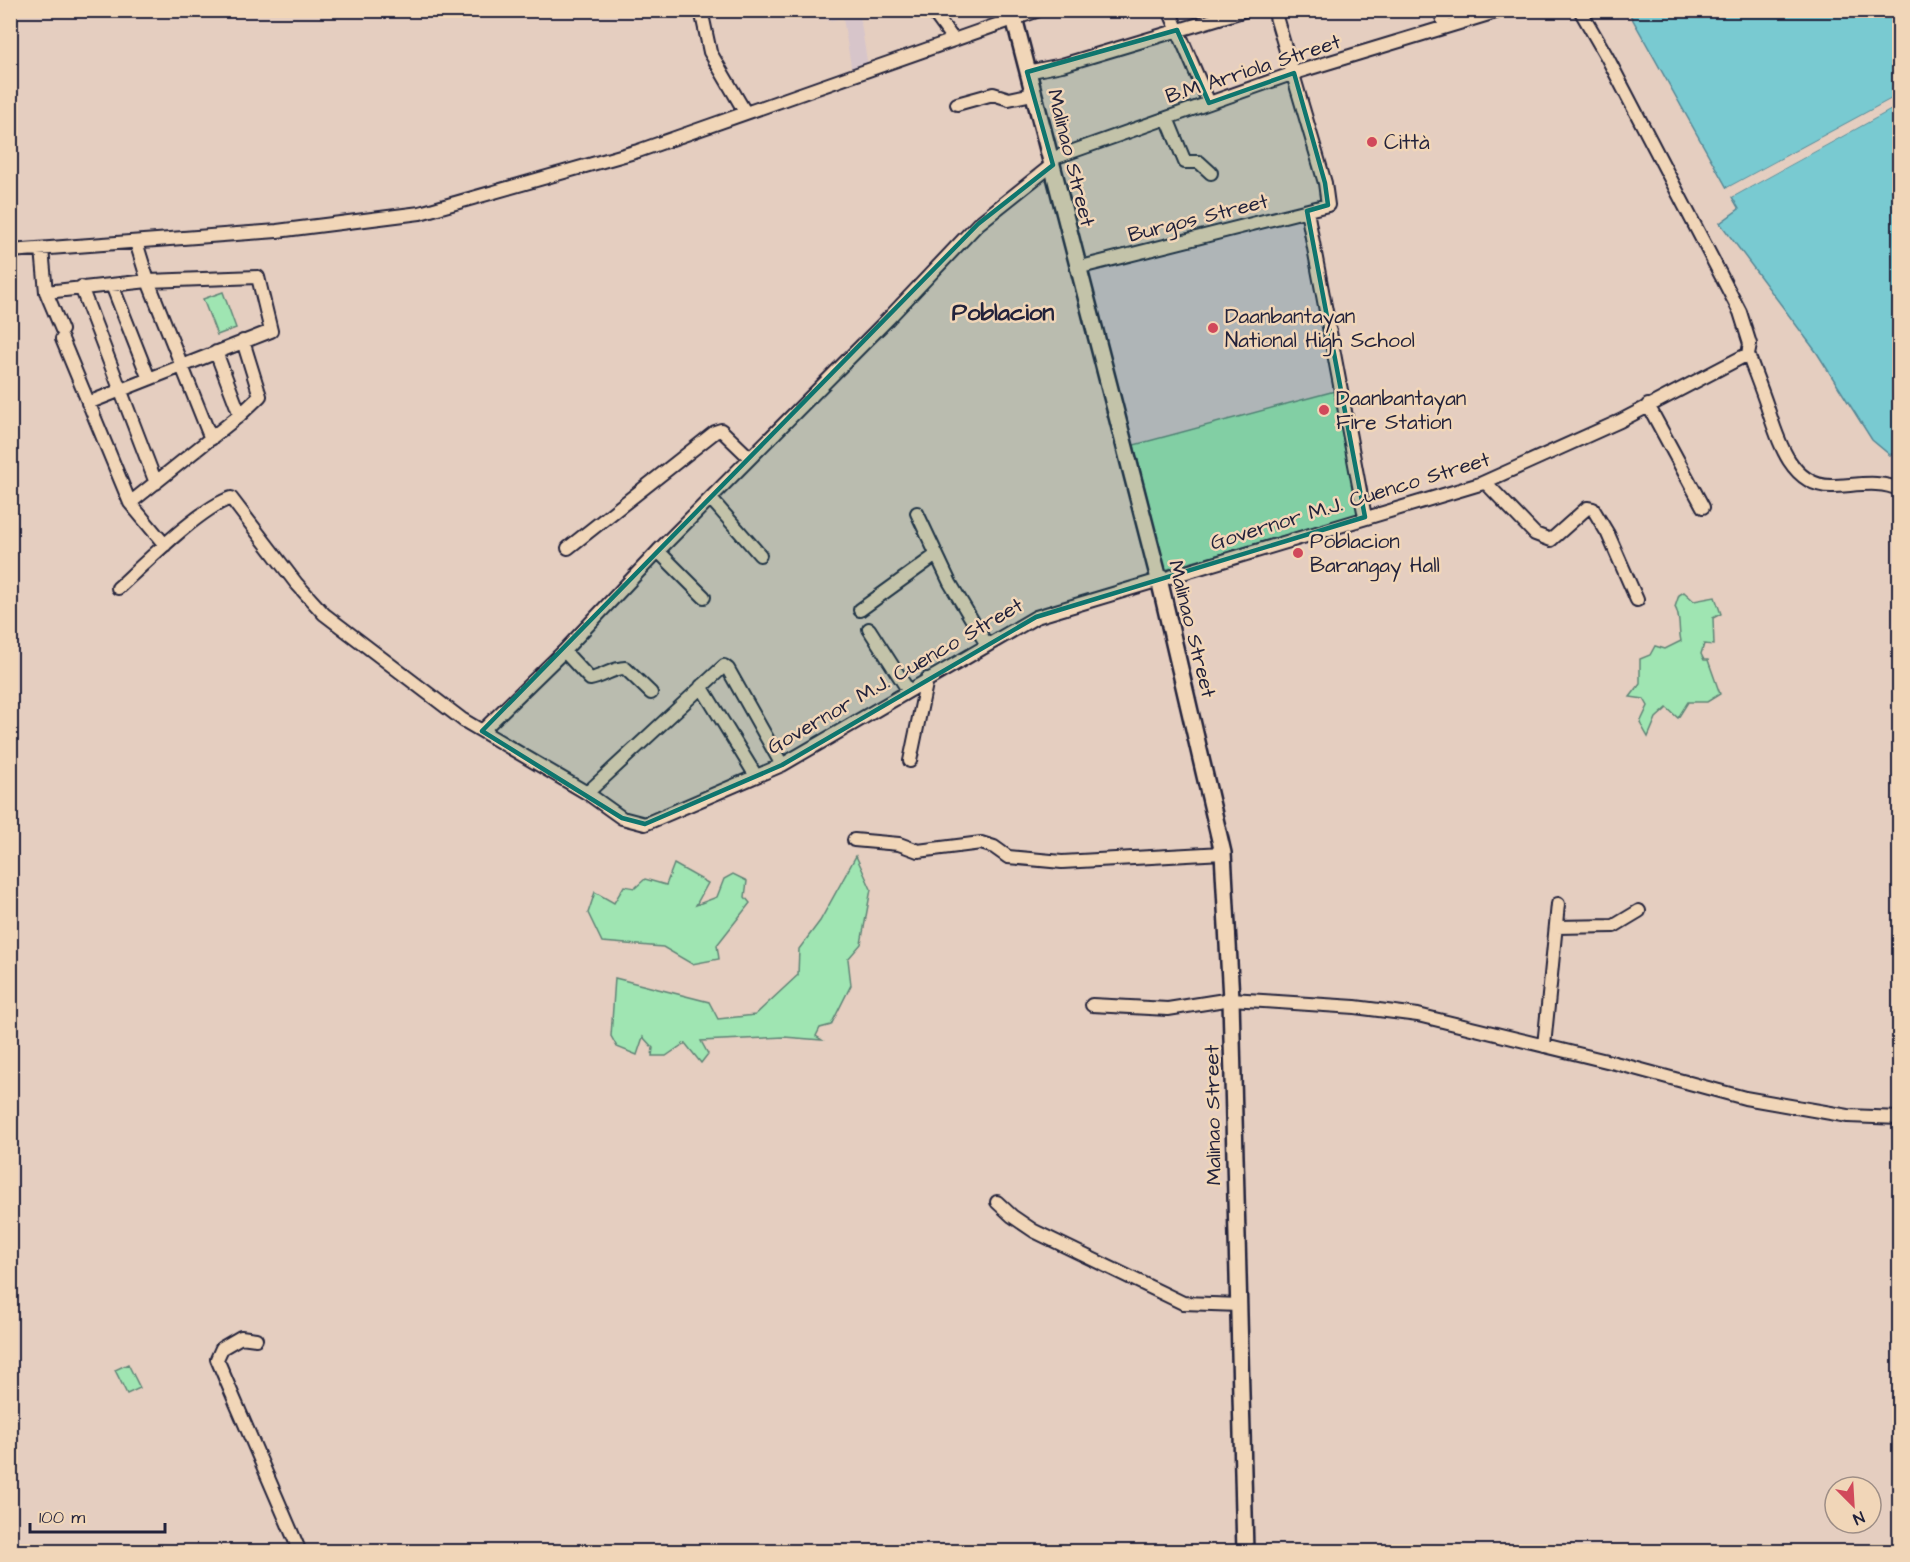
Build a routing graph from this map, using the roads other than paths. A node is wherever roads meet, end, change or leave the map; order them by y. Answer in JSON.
{"nodes":[{"id":1,"x":701,"y":10,"type":"edge"},
{"id":2,"x":927,"y":10,"type":"edge"},
{"id":3,"x":1039,"y":10,"type":"edge"},
{"id":4,"x":1169,"y":10,"type":"edge"},
{"id":5,"x":1246,"y":10,"type":"edge"},
{"id":6,"x":1274,"y":10,"type":"edge"},
{"id":7,"x":1440,"y":10,"type":"edge"},
{"id":8,"x":1502,"y":10,"type":"edge"},
{"id":9,"x":1580,"y":10,"type":"edge"},
{"id":10,"x":1013,"y":14,"type":"edge"},
{"id":11,"x":1445,"y":27,"type":"junction"},
{"id":12,"x":1177,"y":30,"type":"junction"},
{"id":13,"x":953,"y":39,"type":"junction"},
{"id":14,"x":1027,"y":72,"type":"junction"},
{"id":15,"x":1294,"y":73,"type":"junction"},
{"id":16,"x":1033,"y":94,"type":"junction"},
{"id":17,"x":1209,"y":103,"type":"junction"},
{"id":18,"x":957,"y":104,"type":"dead end"},
{"id":19,"x":745,"y":112,"type":"junction"},
{"id":20,"x":1167,"y":118,"type":"junction"},
{"id":21,"x":1052,"y":162,"type":"junction"},
{"id":22,"x":1211,"y":173,"type":"dead end"},
{"id":23,"x":1307,"y":211,"type":"junction"},
{"id":24,"x":136,"y":242,"type":"junction"},
{"id":25,"x":42,"y":249,"type":"junction"},
{"id":26,"x":10,"y":250,"type":"edge"},
{"id":27,"x":1077,"y":268,"type":"junction"},
{"id":28,"x":148,"y":281,"type":"junction"},
{"id":29,"x":112,"y":285,"type":"junction"},
{"id":30,"x":81,"y":287,"type":"junction"},
{"id":31,"x":46,"y":292,"type":"junction"},
{"id":32,"x":243,"y":341,"type":"junction"},
{"id":33,"x":216,"y":352,"type":"junction"},
{"id":34,"x":1748,"y":354,"type":"junction"},
{"id":35,"x":182,"y":365,"type":"junction"},
{"id":36,"x":149,"y":379,"type":"junction"},
{"id":37,"x":119,"y":392,"type":"junction"},
{"id":38,"x":88,"y":403,"type":"junction"},
{"id":39,"x":1648,"y":405,"type":"junction"},
{"id":40,"x":240,"y":415,"type":"junction"},
{"id":41,"x":211,"y":439,"type":"junction"},
{"id":42,"x":750,"y":459,"type":"junction"},
{"id":43,"x":1485,"y":482,"type":"junction"},
{"id":44,"x":156,"y":483,"type":"junction"},
{"id":45,"x":1899,"y":490,"type":"edge"},
{"id":46,"x":711,"y":499,"type":"junction"},
{"id":47,"x":130,"y":503,"type":"junction"},
{"id":48,"x":1703,"y":507,"type":"dead end"},
{"id":49,"x":917,"y":513,"type":"dead end"},
{"id":50,"x":1365,"y":517,"type":"junction"},
{"id":51,"x":165,"y":544,"type":"junction"},
{"id":52,"x":568,"y":548,"type":"dead end"},
{"id":53,"x":658,"y":551,"type":"junction"},
{"id":54,"x":760,"y":555,"type":"dead end"},
{"id":55,"x":936,"y":555,"type":"junction"},
{"id":56,"x":1159,"y":579,"type":"junction"},
{"id":57,"x":118,"y":588,"type":"dead end"},
{"id":58,"x":704,"y":597,"type":"dead end"},
{"id":59,"x":1637,"y":600,"type":"dead end"},
{"id":60,"x":860,"y":610,"type":"dead end"},
{"id":61,"x":869,"y":629,"type":"dead end"},
{"id":62,"x":987,"y":645,"type":"junction"},
{"id":63,"x":564,"y":651,"type":"junction"},
{"id":64,"x":927,"y":679,"type":"junction"},
{"id":65,"x":701,"y":686,"type":"junction"},
{"id":66,"x":908,"y":690,"type":"junction"},
{"id":67,"x":651,"y":693,"type":"dead end"},
{"id":68,"x":482,"y":730,"type":"junction"},
{"id":69,"x":910,"y":762,"type":"dead end"},
{"id":70,"x":782,"y":765,"type":"junction"},
{"id":71,"x":756,"y":776,"type":"junction"},
{"id":72,"x":587,"y":793,"type":"junction"},
{"id":73,"x":854,"y":840,"type":"dead end"},
{"id":74,"x":1223,"y":853,"type":"junction"},
{"id":75,"x":1558,"y":904,"type":"dead end"},
{"id":76,"x":1639,"y":911,"type":"dead end"},
{"id":77,"x":1556,"y":927,"type":"junction"},
{"id":78,"x":1231,"y":999,"type":"junction"},
{"id":79,"x":1092,"y":1005,"type":"dead end"},
{"id":80,"x":1544,"y":1046,"type":"junction"},
{"id":81,"x":1899,"y":1118,"type":"edge"},
{"id":82,"x":997,"y":1202,"type":"dead end"},
{"id":83,"x":1240,"y":1305,"type":"junction"},
{"id":84,"x":256,"y":1339,"type":"dead end"},
{"id":85,"x":300,"y":1551,"type":"edge"},
{"id":86,"x":1245,"y":1551,"type":"edge"}],
"edges":[{"from":1,"to":19,"type":"street"},
{"from":2,"to":13,"type":"street"},
{"from":3,"to":10,"type":"street"},
{"from":4,"to":12,"type":"street"},
{"from":5,"to":12,"type":"street"},
{"from":6,"to":15,"type":"street"},
{"from":7,"to":11,"type":"street"},
{"from":8,"to":11,"type":"street","name":"B.M Arriola Street"},
{"from":9,"to":34,"type":"street"},
{"from":10,"to":13,"type":"street"},
{"from":10,"to":14,"type":"main road","name":"Malinao Street"},
{"from":11,"to":15,"type":"street","name":"B.M Arriola Street"},
{"from":12,"to":14,"type":"street"},
{"from":12,"to":17,"type":"street"},
{"from":13,"to":19,"type":"street"},
{"from":14,"to":16,"type":"main road","name":"Malinao Street"},
{"from":15,"to":17,"type":"street","name":"B.M Arriola Street"},
{"from":15,"to":23,"type":"street","name":"Burgos Street"},
{"from":16,"to":18,"type":"street"},
{"from":16,"to":21,"type":"main road","name":"Malinao Street"},
{"from":17,"to":20,"type":"street","name":"B.M Arriola Street"},
{"from":19,"to":24,"type":"street"},
{"from":20,"to":21,"type":"street","name":"B.M Arriola Street"},
{"from":20,"to":22,"type":"street"},
{"from":21,"to":27,"type":"main road","name":"Malinao Street"},
{"from":21,"to":42,"type":"street","name":"B.M Arriola Street"},
{"from":23,"to":27,"type":"street","name":"Burgos Street"},
{"from":23,"to":50,"type":"street"},
{"from":24,"to":25,"type":"street"},
{"from":24,"to":28,"type":"street"},
{"from":25,"to":26,"type":"street"},
{"from":25,"to":31,"type":"street"},
{"from":27,"to":56,"type":"main road","name":"Malinao Street"},
{"from":28,"to":29,"type":"street"},
{"from":28,"to":32,"type":"street"},
{"from":28,"to":35,"type":"street"},
{"from":29,"to":30,"type":"street"},
{"from":29,"to":36,"type":"street"},
{"from":30,"to":31,"type":"street"},
{"from":30,"to":37,"type":"street"},
{"from":31,"to":38,"type":"street"},
{"from":32,"to":33,"type":"street"},
{"from":32,"to":40,"type":"street"},
{"from":33,"to":35,"type":"street"},
{"from":33,"to":40,"type":"street"},
{"from":34,"to":39,"type":"street","name":"Governor M.J. Cuenco Street"},
{"from":34,"to":45,"type":"street"},
{"from":35,"to":36,"type":"street"},
{"from":35,"to":41,"type":"street"},
{"from":36,"to":37,"type":"street"},
{"from":37,"to":38,"type":"street"},
{"from":37,"to":44,"type":"street"},
{"from":38,"to":47,"type":"street"},
{"from":39,"to":43,"type":"street","name":"Governor M.J. Cuenco Street"},
{"from":39,"to":48,"type":"street"},
{"from":40,"to":41,"type":"street"},
{"from":41,"to":44,"type":"street"},
{"from":42,"to":46,"type":"street","name":"B.M Arriola Street"},
{"from":42,"to":52,"type":"street"},
{"from":43,"to":50,"type":"street","name":"Governor M.J. Cuenco Street"},
{"from":43,"to":59,"type":"street"},
{"from":44,"to":47,"type":"street"},
{"from":46,"to":53,"type":"street","name":"B.M Arriola Street"},
{"from":46,"to":54,"type":"street"},
{"from":47,"to":51,"type":"street"},
{"from":49,"to":55,"type":"street"},
{"from":50,"to":56,"type":"street","name":"Governor M.J. Cuenco Street"},
{"from":51,"to":57,"type":"street"},
{"from":51,"to":68,"type":"street"},
{"from":53,"to":58,"type":"street"},
{"from":53,"to":63,"type":"street","name":"B.M Arriola Street"},
{"from":55,"to":60,"type":"street"},
{"from":55,"to":62,"type":"street"},
{"from":56,"to":62,"type":"street","name":"Governor M.J. Cuenco Street"},
{"from":56,"to":74,"type":"main road","name":"Malinao Street"},
{"from":61,"to":66,"type":"street"},
{"from":62,"to":64,"type":"street","name":"Governor M.J. Cuenco Street"},
{"from":63,"to":67,"type":"street"},
{"from":63,"to":68,"type":"street","name":"B.M Arriola Street"},
{"from":64,"to":66,"type":"street","name":"Governor M.J. Cuenco Street"},
{"from":64,"to":69,"type":"street"},
{"from":65,"to":70,"type":"street"},
{"from":65,"to":71,"type":"street"},
{"from":65,"to":72,"type":"street"},
{"from":66,"to":70,"type":"street","name":"Governor M.J. Cuenco Street"},
{"from":68,"to":72,"type":"street"},
{"from":70,"to":71,"type":"street","name":"Governor M.J. Cuenco Street"},
{"from":71,"to":72,"type":"street","name":"Governor M.J. Cuenco Street"},
{"from":73,"to":74,"type":"street"},
{"from":74,"to":78,"type":"main road","name":"Malinao Street"},
{"from":75,"to":77,"type":"street"},
{"from":76,"to":77,"type":"street"},
{"from":77,"to":80,"type":"street"},
{"from":78,"to":79,"type":"street"},
{"from":78,"to":80,"type":"street"},
{"from":78,"to":83,"type":"main road","name":"Malinao Street"},
{"from":80,"to":81,"type":"street"},
{"from":82,"to":83,"type":"street"},
{"from":83,"to":86,"type":"main road","name":"Malinao Street"},
{"from":84,"to":85,"type":"street"}]}
